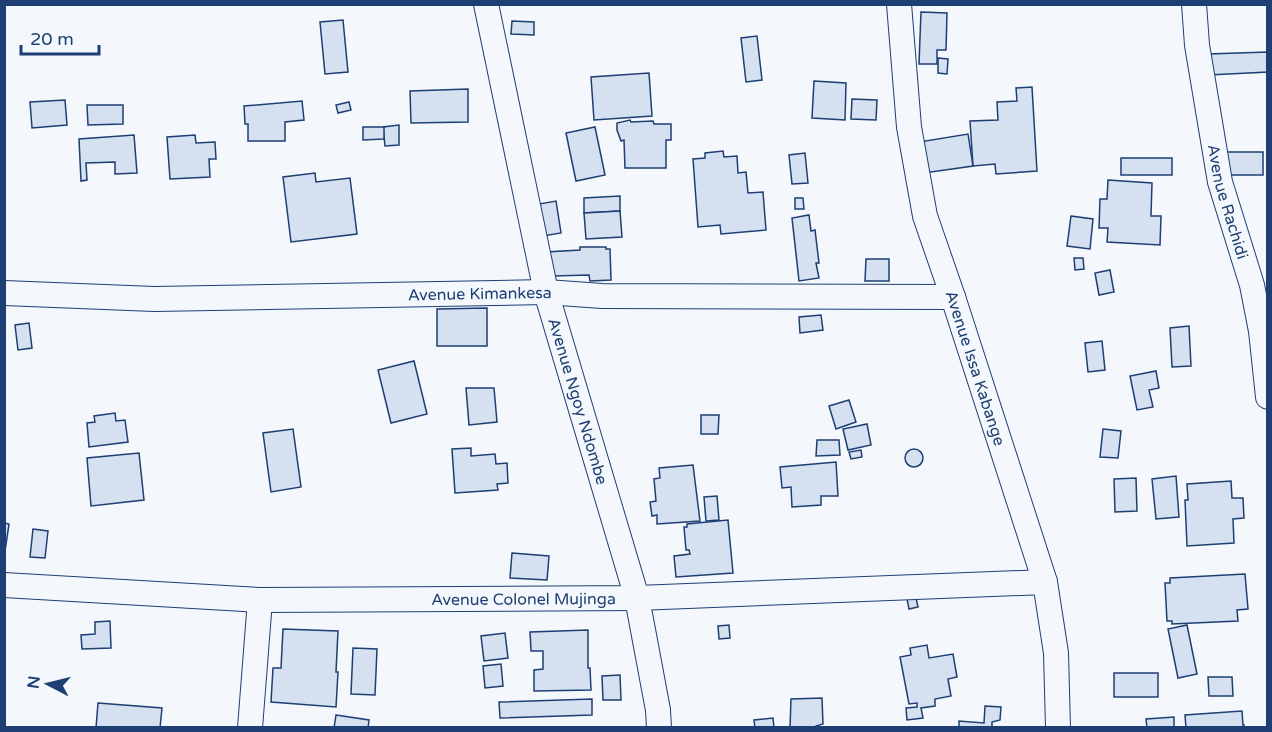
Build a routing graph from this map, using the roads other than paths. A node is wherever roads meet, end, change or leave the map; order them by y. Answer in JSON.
{"nodes":[{"id":1,"x":486,"y":4,"type":"edge"},
{"id":2,"x":899,"y":4,"type":"edge"},
{"id":3,"x":1194,"y":4,"type":"edge"},
{"id":4,"x":1260,"y":285,"type":"edge"},
{"id":5,"x":546,"y":292,"type":"junction"},
{"id":6,"x":4,"y":293,"type":"edge"},
{"id":7,"x":953,"y":297,"type":"junction"},
{"id":8,"x":1268,"y":397,"type":"edge"},
{"id":9,"x":1045,"y":582,"type":"junction"},
{"id":10,"x":4,"y":585,"type":"edge"},
{"id":11,"x":636,"y":598,"type":"junction"},
{"id":12,"x":260,"y":600,"type":"junction"},
{"id":13,"x":250,"y":728,"type":"edge"},
{"id":14,"x":658,"y":728,"type":"edge"},
{"id":15,"x":1058,"y":728,"type":"edge"}],
"edges":[{"from":1,"to":5,"type":"street","name":"Avenue Ngoy Ndombe"},
{"from":2,"to":7,"type":"street","name":"Avenue Issa Kabange"},
{"from":3,"to":4,"type":"street","name":"Avenue Rachidi"},
{"from":4,"to":8,"type":"street","name":"Avenue Rachidi"},
{"from":5,"to":6,"type":"street","name":"Avenue Kimankesa"},
{"from":5,"to":7,"type":"street","name":"Avenue Kimankesa"},
{"from":5,"to":11,"type":"street","name":"Avenue Ngoy Ndombe"},
{"from":7,"to":9,"type":"street","name":"Avenue Issa Kabange"},
{"from":9,"to":11,"type":"street","name":"Avenue Colonel Mujinga"},
{"from":9,"to":15,"type":"street","name":"Avenue Issa Kabange"},
{"from":10,"to":12,"type":"street","name":"Avenue Colonel Mujinga"},
{"from":11,"to":12,"type":"street","name":"Avenue Colonel Mujinga"},
{"from":11,"to":14,"type":"street","name":"Avenue Ngoy Ndombe"},
{"from":12,"to":13,"type":"street"}]}
